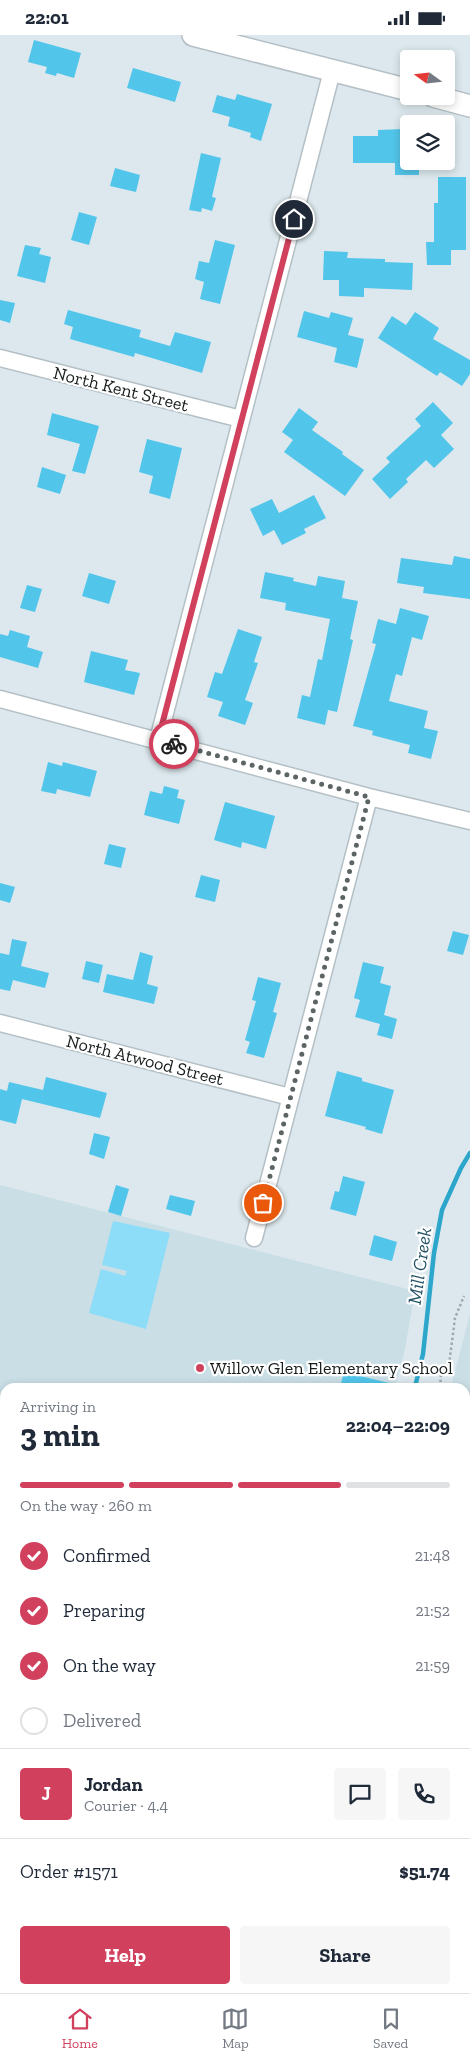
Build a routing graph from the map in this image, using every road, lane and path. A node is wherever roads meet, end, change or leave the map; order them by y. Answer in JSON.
{"nodes":[{"id":1,"x":193,"y":35,"type":"edge"},
{"id":2,"x":332,"y":71,"type":"junction"},
{"id":3,"x":400,"y":88,"type":"edge"},
{"id":4,"x":455,"y":102,"type":"edge"},
{"id":5,"x":470,"y":106,"type":"edge"},
{"id":6,"x":0,"y":358,"type":"edge"},
{"id":7,"x":241,"y":419,"type":"junction"},
{"id":8,"x":0,"y":699,"type":"edge"},
{"id":9,"x":158,"y":740,"type":"junction"},
{"id":10,"x":369,"y":797,"type":"junction"},
{"id":11,"x":470,"y":821,"type":"edge"},
{"id":12,"x":0,"y":1023,"type":"edge"},
{"id":13,"x":290,"y":1097,"type":"junction"},
{"id":14,"x":254,"y":1238,"type":"dead end"},
{"id":15,"x":464,"y":1296,"type":"dead end"},
{"id":16,"x":440,"y":1383,"type":"edge"}],
"edges":[{"from":1,"to":2,"type":"street"},
{"from":2,"to":3,"type":"street"},
{"from":2,"to":7,"type":"street"},
{"from":4,"to":5,"type":"street"},
{"from":6,"to":7,"type":"street","name":"North Kent Street"},
{"from":7,"to":9,"type":"street"},
{"from":8,"to":9,"type":"street"},
{"from":9,"to":10,"type":"street"},
{"from":10,"to":11,"type":"street"},
{"from":10,"to":13,"type":"street"},
{"from":12,"to":13,"type":"street","name":"North Atwood Street"},
{"from":13,"to":14,"type":"street"},
{"from":15,"to":16,"type":"path"}]}
